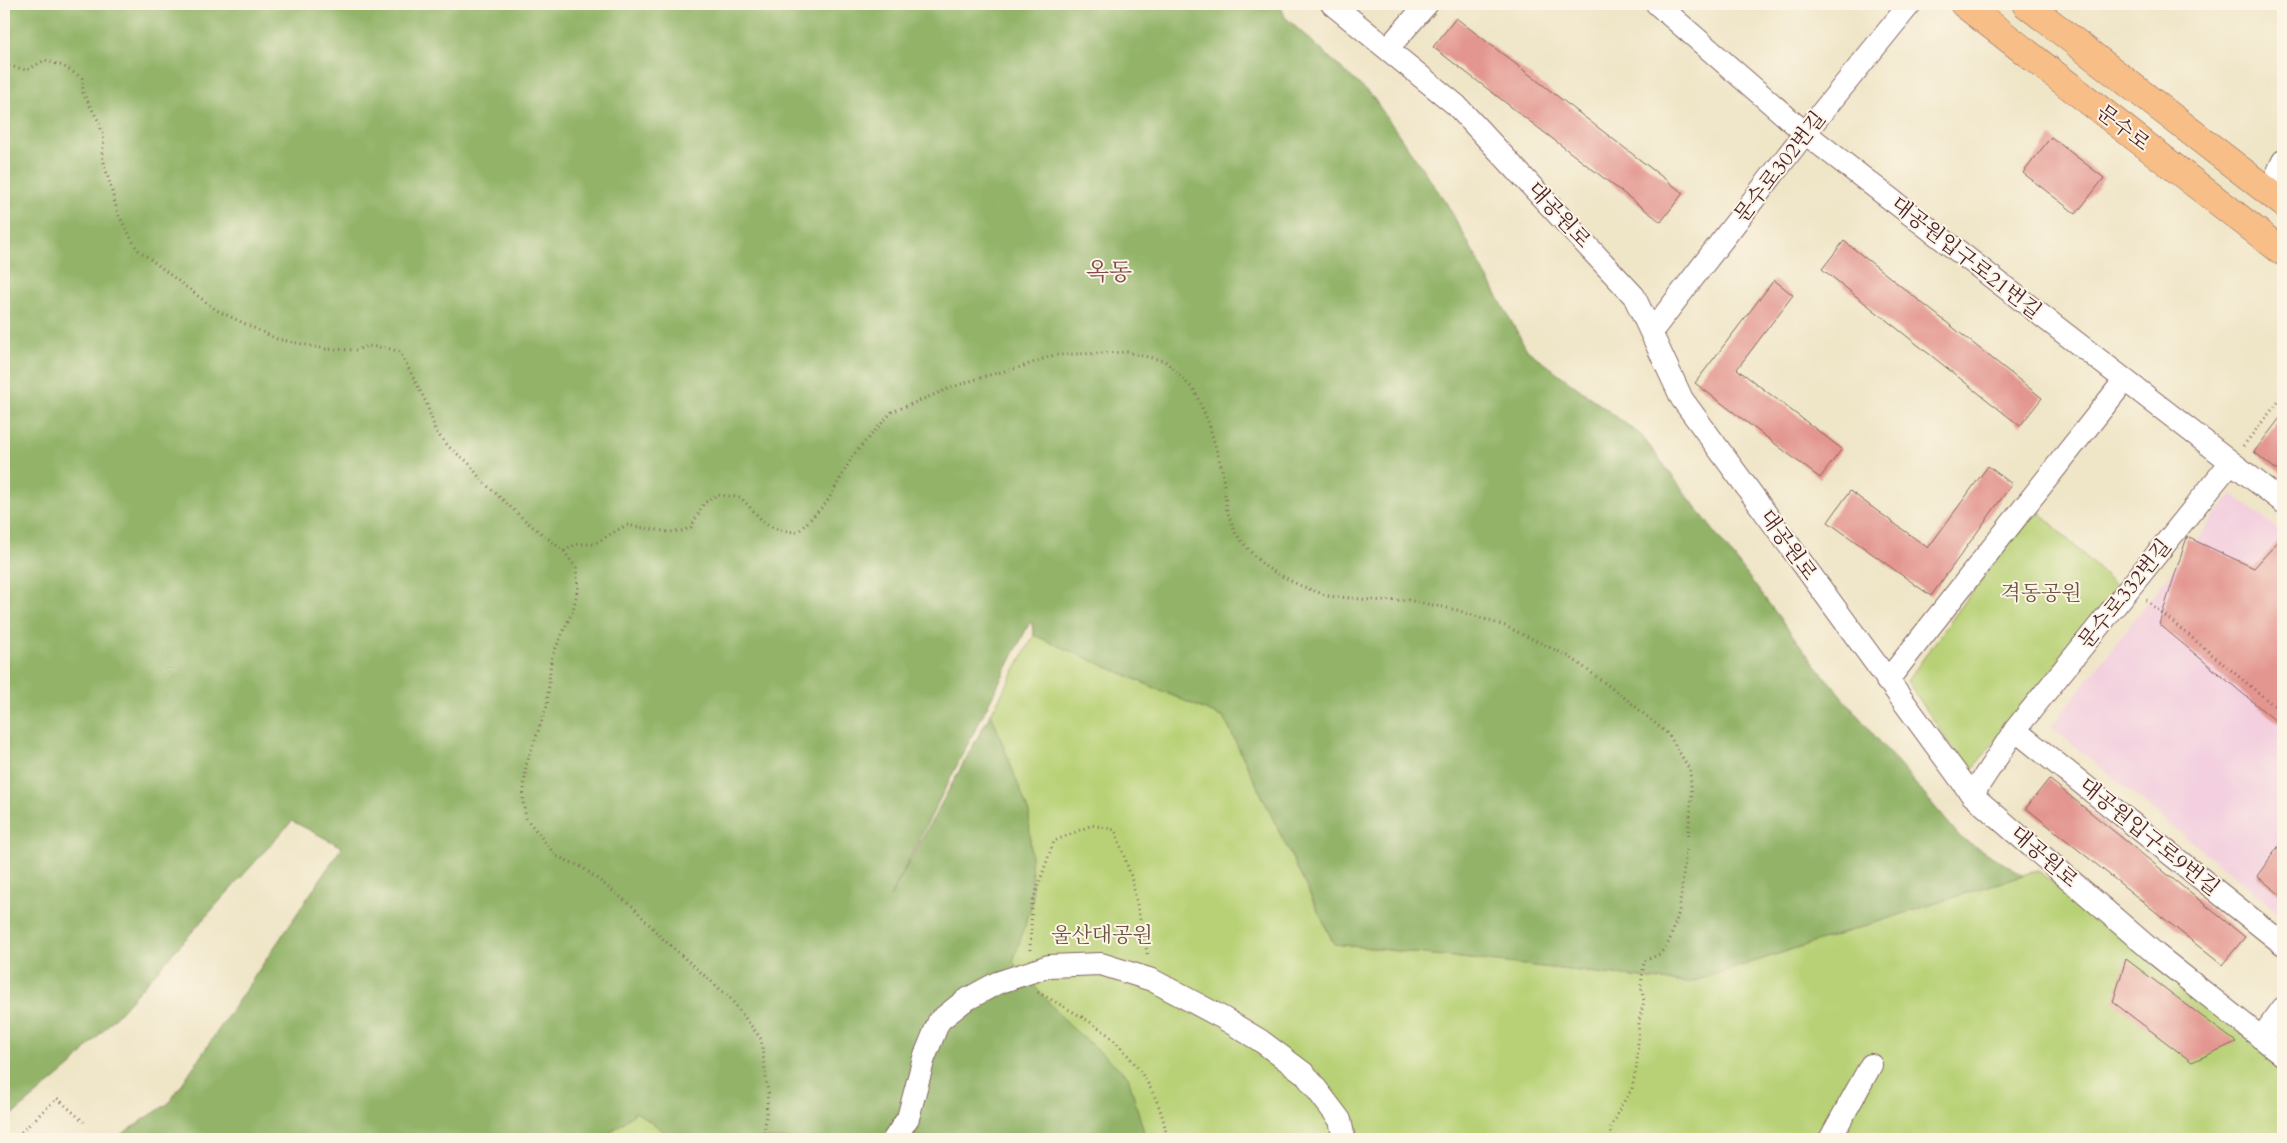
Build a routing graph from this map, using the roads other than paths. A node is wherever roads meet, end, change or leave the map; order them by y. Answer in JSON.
{"nodes":[{"id":1,"x":1332,"y":4,"type":"edge"},
{"id":2,"x":1427,"y":4,"type":"edge"},
{"id":3,"x":1657,"y":4,"type":"edge"},
{"id":4,"x":1910,"y":4,"type":"edge"},
{"id":5,"x":1964,"y":4,"type":"edge"},
{"id":6,"x":2026,"y":4,"type":"edge"},
{"id":7,"x":1388,"y":48,"type":"junction"},
{"id":8,"x":1805,"y":133,"type":"junction"},
{"id":9,"x":2283,"y":161,"type":"edge"},
{"id":10,"x":2276,"y":198,"type":"edge"},
{"id":11,"x":2283,"y":252,"type":"edge"},
{"id":12,"x":1652,"y":331,"type":"junction"},
{"id":13,"x":2124,"y":381,"type":"junction"},
{"id":14,"x":2231,"y":462,"type":"junction"},
{"id":15,"x":2283,"y":502,"type":"edge"},
{"id":16,"x":1887,"y":681,"type":"junction"},
{"id":17,"x":2015,"y":730,"type":"junction"},
{"id":18,"x":1972,"y":795,"type":"junction"},
{"id":19,"x":2283,"y":944,"type":"edge"},
{"id":20,"x":2283,"y":1008,"type":"edge"},
{"id":21,"x":2261,"y":1038,"type":"junction"},
{"id":22,"x":2283,"y":1055,"type":"edge"},
{"id":23,"x":1871,"y":1065,"type":"dead end"},
{"id":24,"x":894,"y":1139,"type":"edge"},
{"id":25,"x":1344,"y":1139,"type":"edge"},
{"id":26,"x":1830,"y":1139,"type":"edge"}],
"edges":[{"from":1,"to":7,"type":"street","name":"대공원로"},
{"from":2,"to":7,"type":"street"},
{"from":3,"to":8,"type":"street","name":"대공원입구로21번길"},
{"from":4,"to":8,"type":"street","name":"문수로302번길"},
{"from":5,"to":11,"type":"main road","name":"문수로"},
{"from":6,"to":10,"type":"main road","name":"문수로"},
{"from":7,"to":12,"type":"street","name":"대공원로"},
{"from":8,"to":12,"type":"street","name":"문수로302번길"},
{"from":8,"to":13,"type":"street","name":"대공원입구로21번길"},
{"from":9,"to":10,"type":"street"},
{"from":12,"to":16,"type":"street","name":"대공원로"},
{"from":13,"to":14,"type":"street","name":"대공원입구로21번길"},
{"from":13,"to":16,"type":"street"},
{"from":14,"to":15,"type":"street","name":"대공원입구로21번길"},
{"from":14,"to":17,"type":"street","name":"문수로332번길"},
{"from":16,"to":18,"type":"street","name":"대공원로"},
{"from":17,"to":18,"type":"street","name":"문수로332번길"},
{"from":17,"to":19,"type":"street","name":"대공원입구로9번길"},
{"from":18,"to":21,"type":"street","name":"대공원로"},
{"from":20,"to":21,"type":"street"},
{"from":21,"to":22,"type":"street","name":"대공원로"},
{"from":23,"to":26,"type":"street"},
{"from":24,"to":25,"type":"street"}]}
